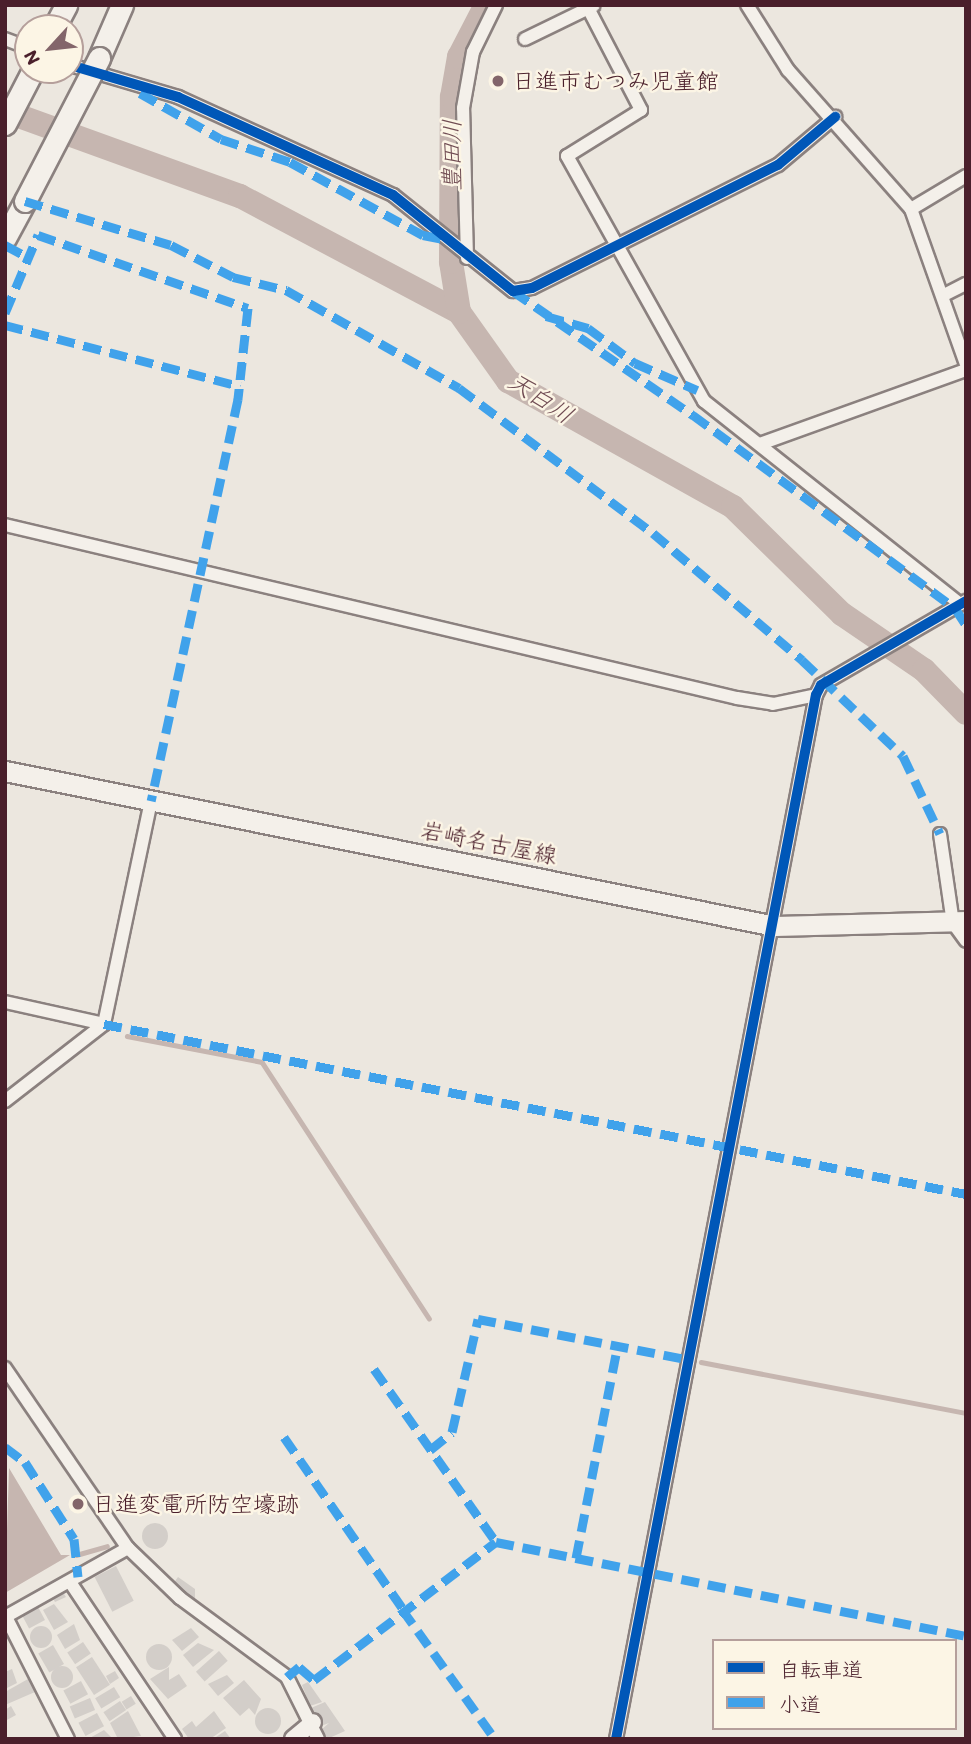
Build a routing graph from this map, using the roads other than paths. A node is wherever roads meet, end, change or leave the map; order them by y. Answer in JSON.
{"nodes":[{"id":1,"x":122,"y":5,"type":"edge"},
{"id":2,"x":496,"y":5,"type":"edge"},
{"id":3,"x":747,"y":5,"type":"edge"},
{"id":4,"x":591,"y":7,"type":"edge"},
{"id":5,"x":525,"y":39,"type":"dead end"},
{"id":6,"x":84,"y":69,"type":"edge"},
{"id":7,"x":26,"y":84,"type":"edge"},
{"id":8,"x":835,"y":117,"type":"junction"},
{"id":9,"x":5,"y":124,"type":"edge"},
{"id":10,"x":966,"y":176,"type":"edge"},
{"id":11,"x":911,"y":209,"type":"junction"},
{"id":12,"x":5,"y":238,"type":"edge"},
{"id":13,"x":612,"y":243,"type":"junction"},
{"id":14,"x":465,"y":256,"type":"junction"},
{"id":15,"x":966,"y":284,"type":"edge"},
{"id":16,"x":944,"y":295,"type":"junction"},
{"id":17,"x":966,"y":363,"type":"edge"},
{"id":18,"x":966,"y":370,"type":"edge"},
{"id":19,"x":760,"y":444,"type":"junction"},
{"id":20,"x":5,"y":526,"type":"edge"},
{"id":21,"x":963,"y":602,"type":"edge"},
{"id":22,"x":816,"y":695,"type":"junction"},
{"id":23,"x":5,"y":771,"type":"edge"},
{"id":24,"x":151,"y":801,"type":"junction"},
{"id":25,"x":940,"y":834,"type":"dead end"},
{"id":26,"x":960,"y":922,"type":"edge"},
{"id":27,"x":775,"y":926,"type":"junction"},
{"id":28,"x":966,"y":941,"type":"edge"},
{"id":29,"x":5,"y":1002,"type":"edge"},
{"id":30,"x":104,"y":1024,"type":"junction"},
{"id":31,"x":5,"y":1101,"type":"edge"},
{"id":32,"x":5,"y":1368,"type":"edge"},
{"id":33,"x":128,"y":1548,"type":"junction"},
{"id":34,"x":70,"y":1581,"type":"junction"},
{"id":35,"x":6,"y":1617,"type":"edge"},
{"id":36,"x":313,"y":1721,"type":"junction"},
{"id":37,"x":68,"y":1739,"type":"edge"},
{"id":38,"x":175,"y":1739,"type":"edge"},
{"id":39,"x":293,"y":1739,"type":"edge"},
{"id":40,"x":318,"y":1739,"type":"edge"},
{"id":41,"x":616,"y":1739,"type":"edge"}],
"edges":[{"from":1,"to":12,"type":"highway","bridge":true},
{"from":2,"to":14,"type":"street"},
{"from":3,"to":8,"type":"street"},
{"from":4,"to":5,"type":"street"},
{"from":4,"to":13,"type":"street"},
{"from":6,"to":14,"type":"street"},
{"from":7,"to":9,"type":"highway"},
{"from":8,"to":11,"type":"street"},
{"from":8,"to":13,"type":"street"},
{"from":10,"to":11,"type":"street"},
{"from":11,"to":16,"type":"street"},
{"from":13,"to":14,"type":"street"},
{"from":13,"to":19,"type":"street"},
{"from":15,"to":16,"type":"street"},
{"from":16,"to":17,"type":"street"},
{"from":18,"to":19,"type":"street"},
{"from":19,"to":21,"type":"street"},
{"from":20,"to":22,"type":"street"},
{"from":21,"to":22,"type":"street"},
{"from":22,"to":27,"type":"street"},
{"from":23,"to":24,"type":"main road","name":"岩崎名古屋線"},
{"from":24,"to":27,"type":"main road","name":"岩崎名古屋線"},
{"from":24,"to":30,"type":"street"},
{"from":25,"to":26,"type":"street"},
{"from":26,"to":27,"type":"main road","name":"岩崎名古屋線"},
{"from":26,"to":28,"type":"street"},
{"from":27,"to":41,"type":"street"},
{"from":29,"to":30,"type":"street"},
{"from":30,"to":31,"type":"street"},
{"from":32,"to":33,"type":"street"},
{"from":33,"to":34,"type":"street"},
{"from":33,"to":36,"type":"street"},
{"from":34,"to":35,"type":"street"},
{"from":34,"to":38,"type":"street"},
{"from":35,"to":37,"type":"street"},
{"from":36,"to":39,"type":"street"},
{"from":36,"to":40,"type":"street"}]}
